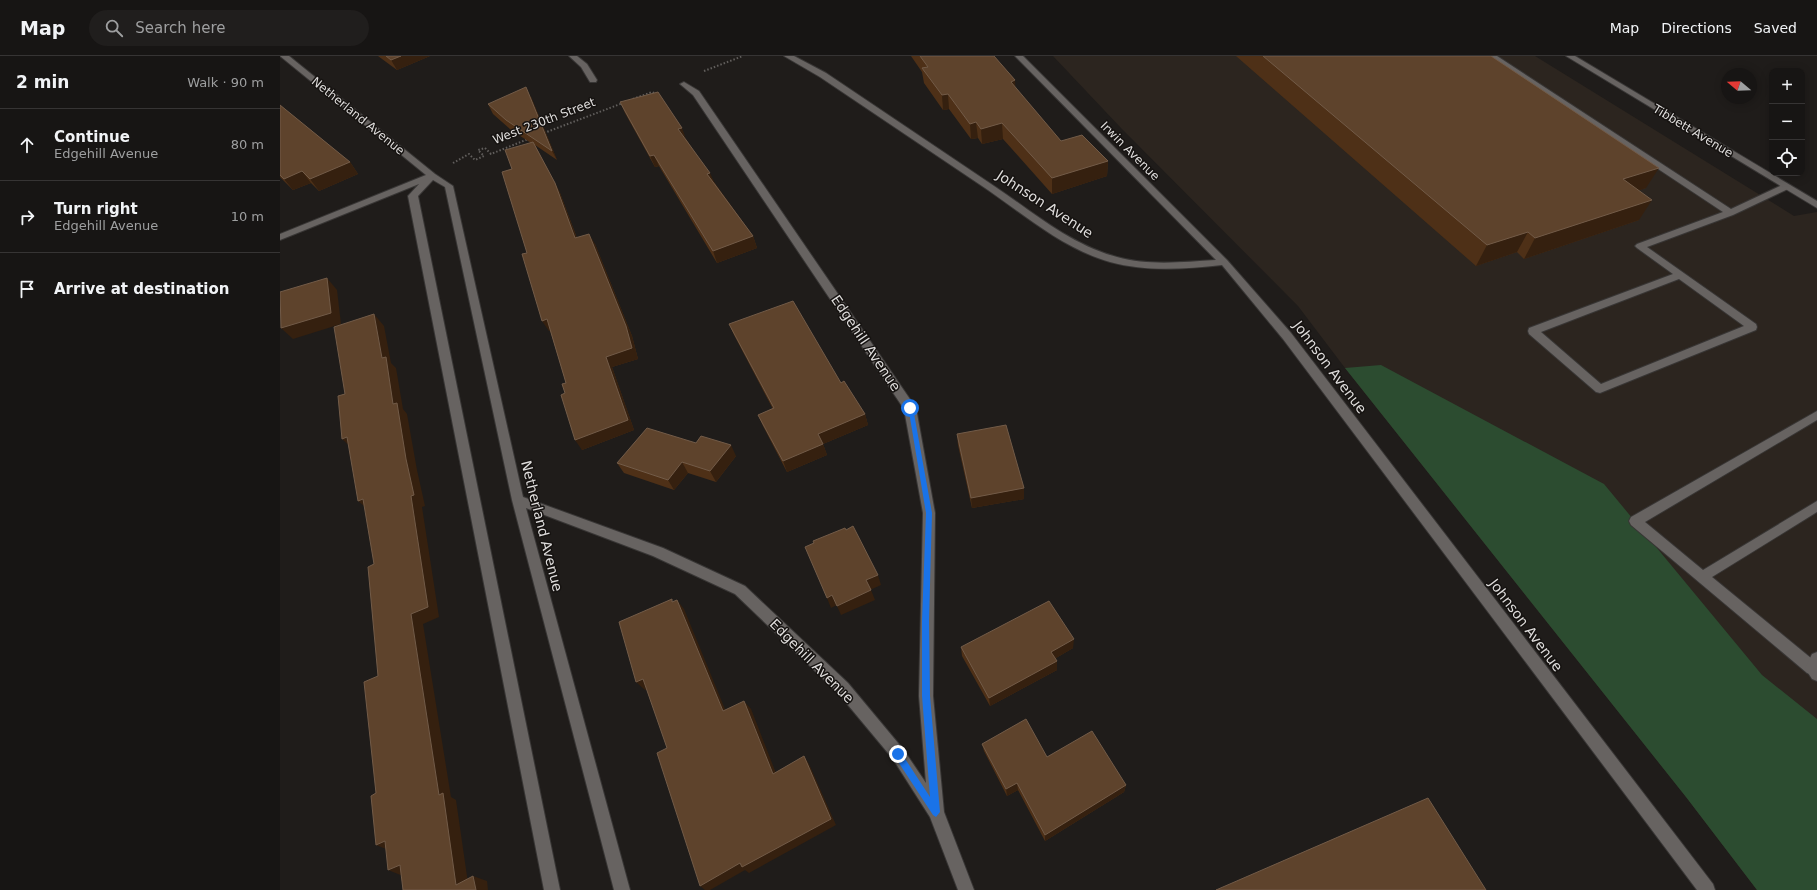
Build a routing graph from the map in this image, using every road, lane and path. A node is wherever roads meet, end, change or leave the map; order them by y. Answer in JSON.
{"nodes":[{"id":1,"x":284,"y":56,"type":"edge"},
{"id":2,"x":572,"y":56,"type":"edge"},
{"id":3,"x":743,"y":56,"type":"edge"},
{"id":4,"x":788,"y":56,"type":"edge"},
{"id":5,"x":1019,"y":56,"type":"edge"},
{"id":6,"x":1492,"y":56,"type":"edge"},
{"id":7,"x":1570,"y":56,"type":"edge"},
{"id":8,"x":593,"y":80,"type":"dead end"},
{"id":9,"x":684,"y":84,"type":"junction"},
{"id":10,"x":630,"y":100,"type":"edge"},
{"id":11,"x":623,"y":103,"type":"edge"},
{"id":12,"x":542,"y":134,"type":"edge"},
{"id":13,"x":535,"y":137,"type":"edge"},
{"id":14,"x":432,"y":176,"type":"junction"},
{"id":15,"x":1785,"y":187,"type":"junction"},
{"id":16,"x":1817,"y":205,"type":"edge"},
{"id":17,"x":1730,"y":213,"type":"junction"},
{"id":18,"x":280,"y":237,"type":"edge"},
{"id":19,"x":1224,"y":262,"type":"junction"},
{"id":20,"x":1681,"y":275,"type":"junction"},
{"id":21,"x":1817,"y":415,"type":"edge"},
{"id":22,"x":518,"y":500,"type":"junction"},
{"id":23,"x":1817,"y":506,"type":"edge"},
{"id":24,"x":1702,"y":577,"type":"junction"},
{"id":25,"x":1815,"y":667,"type":"edge"},
{"id":26,"x":936,"y":812,"type":"junction"},
{"id":27,"x":552,"y":890,"type":"edge"},
{"id":28,"x":622,"y":890,"type":"edge"},
{"id":29,"x":966,"y":890,"type":"edge"},
{"id":30,"x":1707,"y":890,"type":"edge"}],
"edges":[{"from":1,"to":14,"type":"street","name":"Netherland Avenue"},
{"from":2,"to":8,"type":"street"},
{"from":3,"to":9,"type":"path"},
{"from":4,"to":19,"type":"street","name":"Johnson Avenue"},
{"from":5,"to":19,"type":"street","name":"Irwin Avenue"},
{"from":6,"to":17,"type":"street"},
{"from":7,"to":15,"type":"street","name":"Tibbett Avenue"},
{"from":9,"to":10,"type":"path"},
{"from":9,"to":26,"type":"street","name":"Edgehill Avenue"},
{"from":11,"to":12,"type":"path","name":"West 230th Street"},
{"from":13,"to":14,"type":"path","name":"West 230th Street"},
{"from":14,"to":18,"type":"street"},
{"from":14,"to":22,"type":"street","name":"Netherland Avenue"},
{"from":14,"to":27,"type":"street"},
{"from":15,"to":16,"type":"street","name":"Tibbett Avenue"},
{"from":15,"to":17,"type":"street"},
{"from":17,"to":20,"type":"street"},
{"from":19,"to":30,"type":"street","name":"Johnson Avenue"},
{"from":20,"to":20,"type":"street"},
{"from":21,"to":24,"type":"street"},
{"from":22,"to":26,"type":"street","name":"Edgehill Avenue"},
{"from":22,"to":28,"type":"street","name":"Netherland Avenue"},
{"from":23,"to":24,"type":"street"},
{"from":24,"to":25,"type":"street"},
{"from":26,"to":29,"type":"street","name":"Edgehill Avenue"}]}
